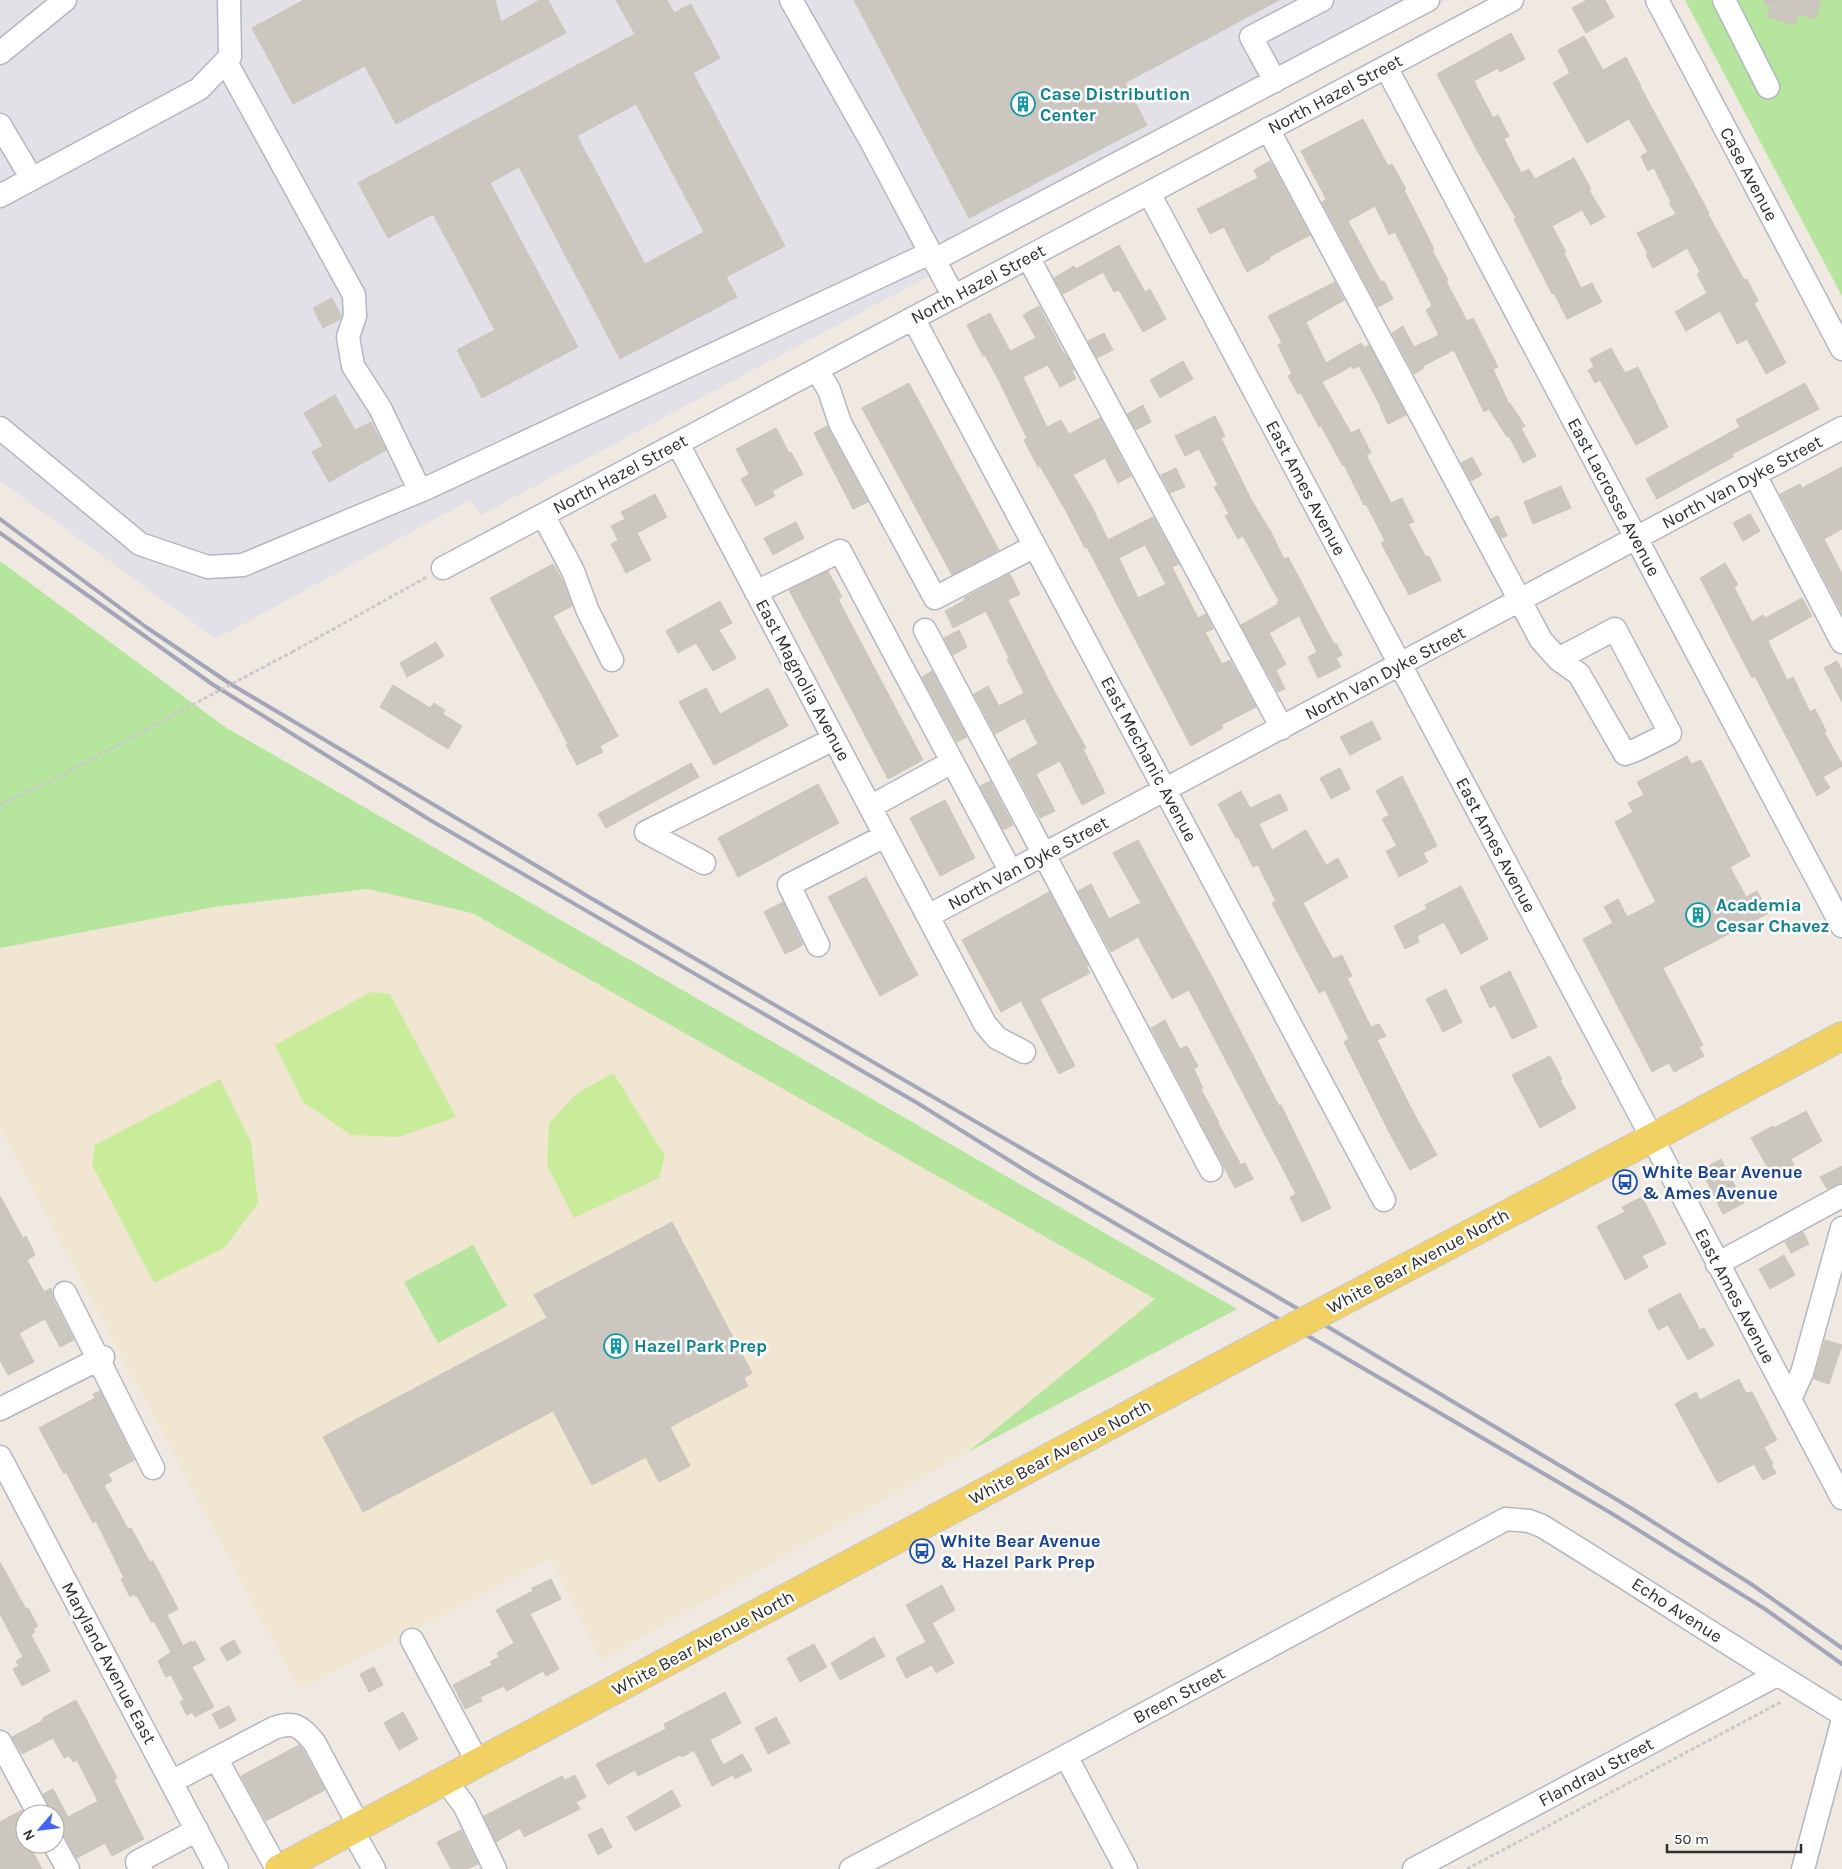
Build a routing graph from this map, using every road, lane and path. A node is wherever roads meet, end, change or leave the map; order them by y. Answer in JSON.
{"nodes":[{"id":1,"x":65,"y":0,"type":"edge"},
{"id":2,"x":229,"y":0,"type":"edge"},
{"id":3,"x":792,"y":0,"type":"edge"},
{"id":4,"x":1322,"y":0,"type":"edge"},
{"id":5,"x":1428,"y":0,"type":"edge"},
{"id":6,"x":1512,"y":0,"type":"edge"},
{"id":7,"x":1657,"y":0,"type":"edge"},
{"id":8,"x":1724,"y":0,"type":"edge"},
{"id":9,"x":0,"y":53,"type":"edge"},
{"id":10,"x":226,"y":62,"type":"junction"},
{"id":11,"x":1386,"y":67,"type":"junction"},
{"id":12,"x":1275,"y":80,"type":"junction"},
{"id":13,"x":1768,"y":87,"type":"dead end"},
{"id":14,"x":0,"y":125,"type":"edge"},
{"id":15,"x":1268,"y":129,"type":"junction"},
{"id":16,"x":32,"y":179,"type":"junction"},
{"id":17,"x":1149,"y":193,"type":"junction"},
{"id":18,"x":0,"y":196,"type":"edge"},
{"id":19,"x":932,"y":257,"type":"junction"},
{"id":20,"x":1028,"y":257,"type":"junction"},
{"id":21,"x":954,"y":297,"type":"junction"},
{"id":22,"x":913,"y":318,"type":"junction"},
{"id":23,"x":1842,"y":349,"type":"edge"},
{"id":24,"x":817,"y":370,"type":"junction"},
{"id":25,"x":0,"y":428,"type":"edge"},
{"id":26,"x":1842,"y":428,"type":"edge"},
{"id":27,"x":678,"y":444,"type":"junction"},
{"id":28,"x":1755,"y":475,"type":"junction"},
{"id":29,"x":420,"y":491,"type":"junction"},
{"id":30,"x":543,"y":515,"type":"junction"},
{"id":31,"x":1636,"y":539,"type":"junction"},
{"id":32,"x":1035,"y":546,"type":"junction"},
{"id":33,"x":444,"y":568,"type":"joint"},
{"id":34,"x":756,"y":592,"type":"junction"},
{"id":35,"x":1521,"y":600,"type":"junction"},
{"id":36,"x":924,"y":630,"type":"dead end"},
{"id":37,"x":1842,"y":642,"type":"edge"},
{"id":38,"x":1558,"y":659,"type":"junction"},
{"id":39,"x":612,"y":660,"type":"dead end"},
{"id":40,"x":1400,"y":665,"type":"junction"},
{"id":41,"x":1282,"y":728,"type":"junction"},
{"id":42,"x":834,"y":738,"type":"junction"},
{"id":43,"x":952,"y":762,"type":"junction"},
{"id":44,"x":1165,"y":790,"type":"junction"},
{"id":45,"x":0,"y":804,"type":"edge"},
{"id":46,"x":870,"y":807,"type":"junction"},
{"id":47,"x":886,"y":836,"type":"junction"},
{"id":48,"x":1044,"y":855,"type":"junction"},
{"id":49,"x":704,"y":863,"type":"dead end"},
{"id":50,"x":1011,"y":872,"type":"junction"},
{"id":51,"x":928,"y":916,"type":"junction"},
{"id":52,"x":1842,"y":926,"type":"edge"},
{"id":53,"x":818,"y":945,"type":"dead end"},
{"id":54,"x":1842,"y":1036,"type":"edge"},
{"id":55,"x":1024,"y":1052,"type":"dead end"},
{"id":56,"x":1652,"y":1138,"type":"junction"},
{"id":57,"x":1212,"y":1170,"type":"dead end"},
{"id":58,"x":1842,"y":1196,"type":"edge"},
{"id":59,"x":1384,"y":1200,"type":"dead end"},
{"id":60,"x":1842,"y":1228,"type":"edge"},
{"id":61,"x":1717,"y":1264,"type":"junction"},
{"id":62,"x":65,"y":1293,"type":"dead end"},
{"id":63,"x":101,"y":1358,"type":"junction"},
{"id":64,"x":1790,"y":1399,"type":"junction"},
{"id":65,"x":0,"y":1409,"type":"edge"},
{"id":66,"x":0,"y":1457,"type":"edge"},
{"id":67,"x":154,"y":1468,"type":"dead end"},
{"id":68,"x":1842,"y":1498,"type":"edge"},
{"id":69,"x":1506,"y":1519,"type":"joint"},
{"id":70,"x":412,"y":1640,"type":"dead end"},
{"id":71,"x":1777,"y":1675,"type":"junction"},
{"id":72,"x":1781,"y":1702,"type":"dead end"},
{"id":73,"x":1842,"y":1714,"type":"edge"},
{"id":74,"x":1842,"y":1723,"type":"edge"},
{"id":75,"x":0,"y":1742,"type":"edge"},
{"id":76,"x":1066,"y":1756,"type":"junction"},
{"id":77,"x":216,"y":1758,"type":"junction"},
{"id":78,"x":478,"y":1763,"type":"junction"},
{"id":79,"x":445,"y":1780,"type":"junction"},
{"id":80,"x":171,"y":1782,"type":"junction"},
{"id":81,"x":33,"y":1804,"type":"edge"},
{"id":82,"x":356,"y":1828,"type":"junction"},
{"id":83,"x":197,"y":1830,"type":"junction"},
{"id":84,"x":60,"y":1854,"type":"edge"},
{"id":85,"x":68,"y":1869,"type":"edge"},
{"id":86,"x":141,"y":1869,"type":"edge"},
{"id":87,"x":217,"y":1869,"type":"edge"},
{"id":88,"x":278,"y":1869,"type":"edge"},
{"id":89,"x":374,"y":1869,"type":"edge"},
{"id":90,"x":495,"y":1869,"type":"edge"},
{"id":91,"x":851,"y":1869,"type":"edge"},
{"id":92,"x":1126,"y":1869,"type":"edge"},
{"id":93,"x":1414,"y":1869,"type":"edge"},
{"id":94,"x":1467,"y":1869,"type":"edge"},
{"id":95,"x":1803,"y":1869,"type":"edge"}],
"edges":[{"from":1,"to":9,"type":"street"},
{"from":2,"to":10,"type":"street"},
{"from":3,"to":19,"type":"street"},
{"from":4,"to":12,"type":"street"},
{"from":5,"to":12,"type":"street"},
{"from":6,"to":11,"type":"street","name":"North Hazel Street"},
{"from":7,"to":23,"type":"street","name":"Case Avenue"},
{"from":8,"to":13,"type":"street"},
{"from":10,"to":16,"type":"street"},
{"from":10,"to":29,"type":"street"},
{"from":11,"to":15,"type":"street","name":"North Hazel Street"},
{"from":11,"to":31,"type":"street","name":"East Lacrosse Avenue"},
{"from":12,"to":19,"type":"street"},
{"from":14,"to":16,"type":"street"},
{"from":15,"to":17,"type":"street","name":"North Hazel Street"},
{"from":15,"to":35,"type":"street"},
{"from":16,"to":18,"type":"street"},
{"from":17,"to":20,"type":"street","name":"North Hazel Street"},
{"from":17,"to":40,"type":"street","name":"East Ames Avenue"},
{"from":19,"to":21,"type":"street"},
{"from":19,"to":29,"type":"street"},
{"from":20,"to":21,"type":"street","name":"North Hazel Street"},
{"from":20,"to":41,"type":"street"},
{"from":21,"to":22,"type":"street","name":"North Hazel Street"},
{"from":22,"to":24,"type":"street","name":"North Hazel Street"},
{"from":22,"to":32,"type":"street","name":"East Mechanic Avenue"},
{"from":24,"to":27,"type":"street","name":"North Hazel Street"},
{"from":24,"to":32,"type":"street"},
{"from":25,"to":29,"type":"street"},
{"from":26,"to":28,"type":"street","name":"North Van Dyke Street"},
{"from":27,"to":30,"type":"street","name":"North Hazel Street"},
{"from":27,"to":34,"type":"street","name":"East Magnolia Avenue"},
{"from":28,"to":31,"type":"street","name":"North Van Dyke Street"},
{"from":28,"to":37,"type":"street"},
{"from":30,"to":33,"type":"street","name":"North Hazel Street"},
{"from":30,"to":39,"type":"street"},
{"from":31,"to":35,"type":"street","name":"North Van Dyke Street"},
{"from":31,"to":52,"type":"street","name":"East Lacrosse Avenue"},
{"from":32,"to":44,"type":"street","name":"East Mechanic Avenue"},
{"from":33,"to":45,"type":"path","bridge":true},
{"from":34,"to":42,"type":"street","name":"East Magnolia Avenue"},
{"from":34,"to":43,"type":"street"},
{"from":35,"to":38,"type":"street"},
{"from":35,"to":40,"type":"street","name":"North Van Dyke Street"},
{"from":36,"to":48,"type":"street"},
{"from":38,"to":38,"type":"street"},
{"from":40,"to":41,"type":"street","name":"North Van Dyke Street"},
{"from":40,"to":56,"type":"street","name":"East Ames Avenue"},
{"from":41,"to":44,"type":"street","name":"North Van Dyke Street"},
{"from":42,"to":46,"type":"street","name":"East Magnolia Avenue"},
{"from":42,"to":49,"type":"street"},
{"from":43,"to":46,"type":"street"},
{"from":43,"to":50,"type":"street"},
{"from":44,"to":48,"type":"street","name":"North Van Dyke Street"},
{"from":44,"to":59,"type":"street","name":"East Mechanic Avenue"},
{"from":46,"to":47,"type":"street","name":"East Magnolia Avenue"},
{"from":47,"to":51,"type":"street","name":"East Magnolia Avenue"},
{"from":47,"to":53,"type":"street"},
{"from":48,"to":50,"type":"street","name":"North Van Dyke Street"},
{"from":48,"to":57,"type":"street"},
{"from":50,"to":51,"type":"street","name":"North Van Dyke Street"},
{"from":51,"to":55,"type":"street","name":"East Magnolia Avenue"},
{"from":54,"to":56,"type":"main road","name":"White Bear Avenue North"},
{"from":56,"to":61,"type":"street","name":"East Ames Avenue"},
{"from":56,"to":78,"type":"main road","name":"White Bear Avenue North","bridge":true},
{"from":58,"to":61,"type":"street"},
{"from":60,"to":64,"type":"street"},
{"from":61,"to":64,"type":"street","name":"East Ames Avenue"},
{"from":62,"to":63,"type":"street"},
{"from":63,"to":65,"type":"street"},
{"from":63,"to":67,"type":"street"},
{"from":64,"to":68,"type":"street","name":"East Ames Avenue"},
{"from":66,"to":80,"type":"street","name":"Maryland Avenue East"},
{"from":69,"to":71,"type":"street","name":"Echo Avenue"},
{"from":69,"to":76,"type":"street","name":"Breen Street"},
{"from":70,"to":78,"type":"street"},
{"from":71,"to":73,"type":"street","name":"Echo Avenue"},
{"from":71,"to":93,"type":"street","name":"Flandrau Street"},
{"from":72,"to":94,"type":"path"},
{"from":74,"to":95,"type":"street"},
{"from":75,"to":81,"type":"street"},
{"from":76,"to":91,"type":"street","name":"Breen Street"},
{"from":76,"to":92,"type":"street"},
{"from":77,"to":80,"type":"street"},
{"from":77,"to":82,"type":"street"},
{"from":77,"to":88,"type":"street"},
{"from":78,"to":79,"type":"main road","name":"White Bear Avenue North"},
{"from":79,"to":82,"type":"main road","name":"White Bear Avenue North"},
{"from":79,"to":90,"type":"street"},
{"from":80,"to":83,"type":"street","name":"Maryland Avenue East"},
{"from":82,"to":88,"type":"main road","name":"White Bear Avenue North"},
{"from":82,"to":89,"type":"street"},
{"from":83,"to":86,"type":"street"},
{"from":83,"to":87,"type":"street","name":"Maryland Avenue East"},
{"from":84,"to":85,"type":"street"}]}
